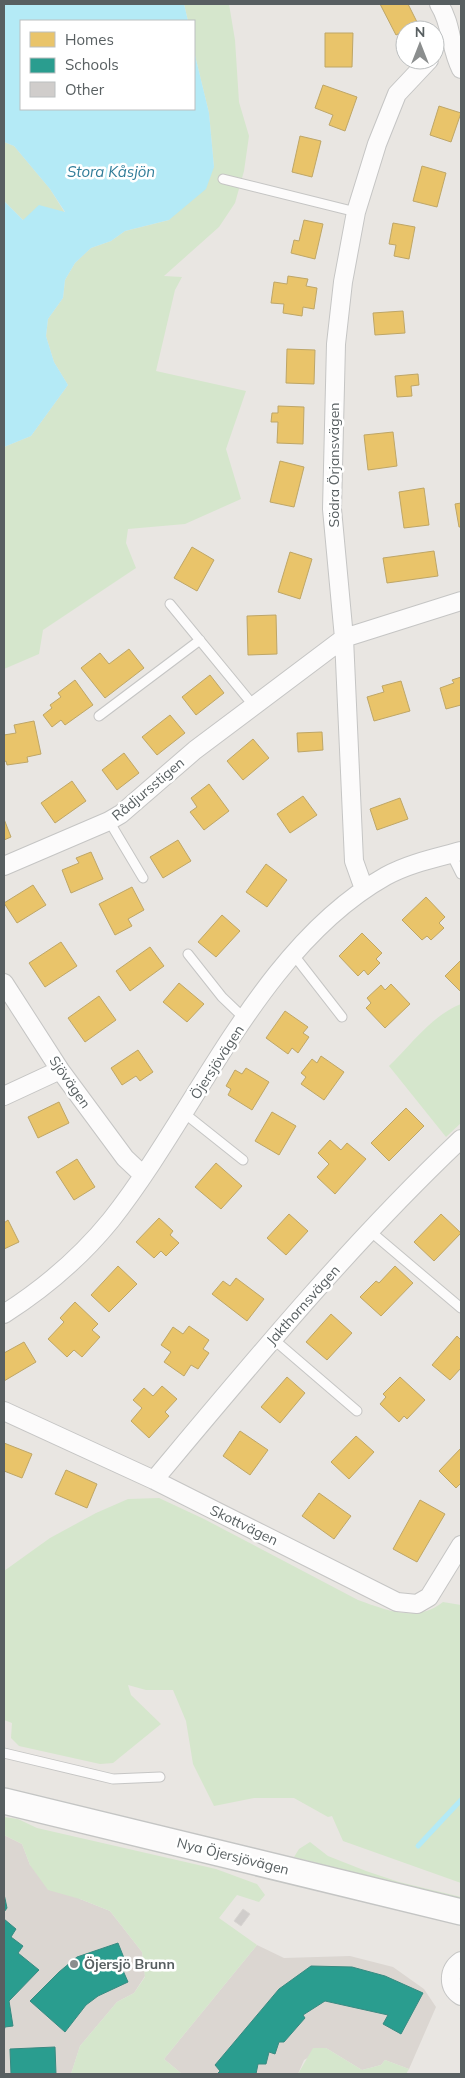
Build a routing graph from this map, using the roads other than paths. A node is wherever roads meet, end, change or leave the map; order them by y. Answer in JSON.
{"nodes":[{"id":1,"x":439,"y":4,"type":"edge"},
{"id":2,"x":451,"y":40,"type":"junction"},
{"id":3,"x":445,"y":46,"type":"edge"},
{"id":4,"x":461,"y":69,"type":"edge"},
{"id":5,"x":420,"y":70,"type":"edge"},
{"id":6,"x":223,"y":179,"type":"dead end"},
{"id":7,"x":356,"y":212,"type":"junction"},
{"id":8,"x":461,"y":601,"type":"edge"},
{"id":9,"x":170,"y":604,"type":"dead end"},
{"id":10,"x":344,"y":638,"type":"junction"},
{"id":11,"x":200,"y":640,"type":"junction"},
{"id":12,"x":253,"y":705,"type":"junction"},
{"id":13,"x":99,"y":716,"type":"dead end"},
{"id":14,"x":110,"y":821,"type":"junction"},
{"id":15,"x":456,"y":852,"type":"edge"},
{"id":16,"x":4,"y":866,"type":"edge"},
{"id":17,"x":461,"y":874,"type":"edge"},
{"id":18,"x":144,"y":878,"type":"dead end"},
{"id":19,"x":364,"y":889,"type":"junction"},
{"id":20,"x":188,"y":954,"type":"dead end"},
{"id":21,"x":293,"y":954,"type":"junction"},
{"id":22,"x":4,"y":983,"type":"edge"},
{"id":23,"x":342,"y":1017,"type":"dead end"},
{"id":24,"x":245,"y":1019,"type":"junction"},
{"id":25,"x":60,"y":1070,"type":"junction"},
{"id":26,"x":4,"y":1096,"type":"edge"},
{"id":27,"x":182,"y":1116,"type":"junction"},
{"id":28,"x":461,"y":1139,"type":"edge"},
{"id":29,"x":242,"y":1160,"type":"dead end"},
{"id":30,"x":143,"y":1175,"type":"junction"},
{"id":31,"x":370,"y":1231,"type":"junction"},
{"id":32,"x":461,"y":1308,"type":"edge"},
{"id":33,"x":4,"y":1314,"type":"edge"},
{"id":34,"x":272,"y":1338,"type":"junction"},
{"id":35,"x":357,"y":1410,"type":"dead end"},
{"id":36,"x":4,"y":1412,"type":"edge"},
{"id":37,"x":154,"y":1480,"type":"junction"},
{"id":38,"x":461,"y":1545,"type":"edge"},
{"id":39,"x":4,"y":1753,"type":"edge"},
{"id":40,"x":160,"y":1777,"type":"dead end"},
{"id":41,"x":4,"y":1801,"type":"edge"},
{"id":42,"x":461,"y":1912,"type":"edge"},
{"id":43,"x":461,"y":1961,"type":"edge"},
{"id":44,"x":461,"y":1996,"type":"edge"}],
"edges":[{"from":1,"to":2,"type":"street"},
{"from":2,"to":3,"type":"street"},
{"from":2,"to":4,"type":"street"},
{"from":5,"to":7,"type":"street","name":"Södra Örjansvägen"},
{"from":6,"to":7,"type":"lane"},
{"from":7,"to":10,"type":"street","name":"Södra Örjansvägen"},
{"from":8,"to":10,"type":"street","name":"Rådjursstigen"},
{"from":9,"to":11,"type":"lane"},
{"from":10,"to":12,"type":"street","name":"Rådjursstigen"},
{"from":10,"to":19,"type":"street","name":"Södra Örjansvägen"},
{"from":11,"to":12,"type":"lane"},
{"from":11,"to":13,"type":"lane"},
{"from":12,"to":14,"type":"street","name":"Rådjursstigen"},
{"from":14,"to":16,"type":"street","name":"Rådjursstigen"},
{"from":14,"to":18,"type":"lane"},
{"from":15,"to":17,"type":"lane"},
{"from":15,"to":19,"type":"street","name":"Öjersjövägen"},
{"from":19,"to":21,"type":"street","name":"Öjersjövägen"},
{"from":20,"to":24,"type":"lane"},
{"from":21,"to":23,"type":"lane"},
{"from":21,"to":24,"type":"street","name":"Öjersjövägen"},
{"from":22,"to":25,"type":"street","name":"Sjövägen"},
{"from":24,"to":27,"type":"street","name":"Öjersjövägen"},
{"from":25,"to":26,"type":"street"},
{"from":25,"to":30,"type":"street","name":"Sjövägen"},
{"from":27,"to":29,"type":"lane"},
{"from":27,"to":30,"type":"street","name":"Öjersjövägen"},
{"from":28,"to":31,"type":"street","name":"Jakthornsvägen"},
{"from":30,"to":33,"type":"street","name":"Öjersjövägen"},
{"from":31,"to":32,"type":"lane"},
{"from":31,"to":34,"type":"street","name":"Jakthornsvägen"},
{"from":34,"to":35,"type":"lane"},
{"from":34,"to":37,"type":"street","name":"Jakthornsvägen"},
{"from":36,"to":37,"type":"street","name":"Skottvägen"},
{"from":37,"to":38,"type":"street","name":"Skottvägen"},
{"from":39,"to":40,"type":"lane"},
{"from":41,"to":42,"type":"street","name":"Nya Öjersjövägen"},
{"from":43,"to":44,"type":"street"}]}
